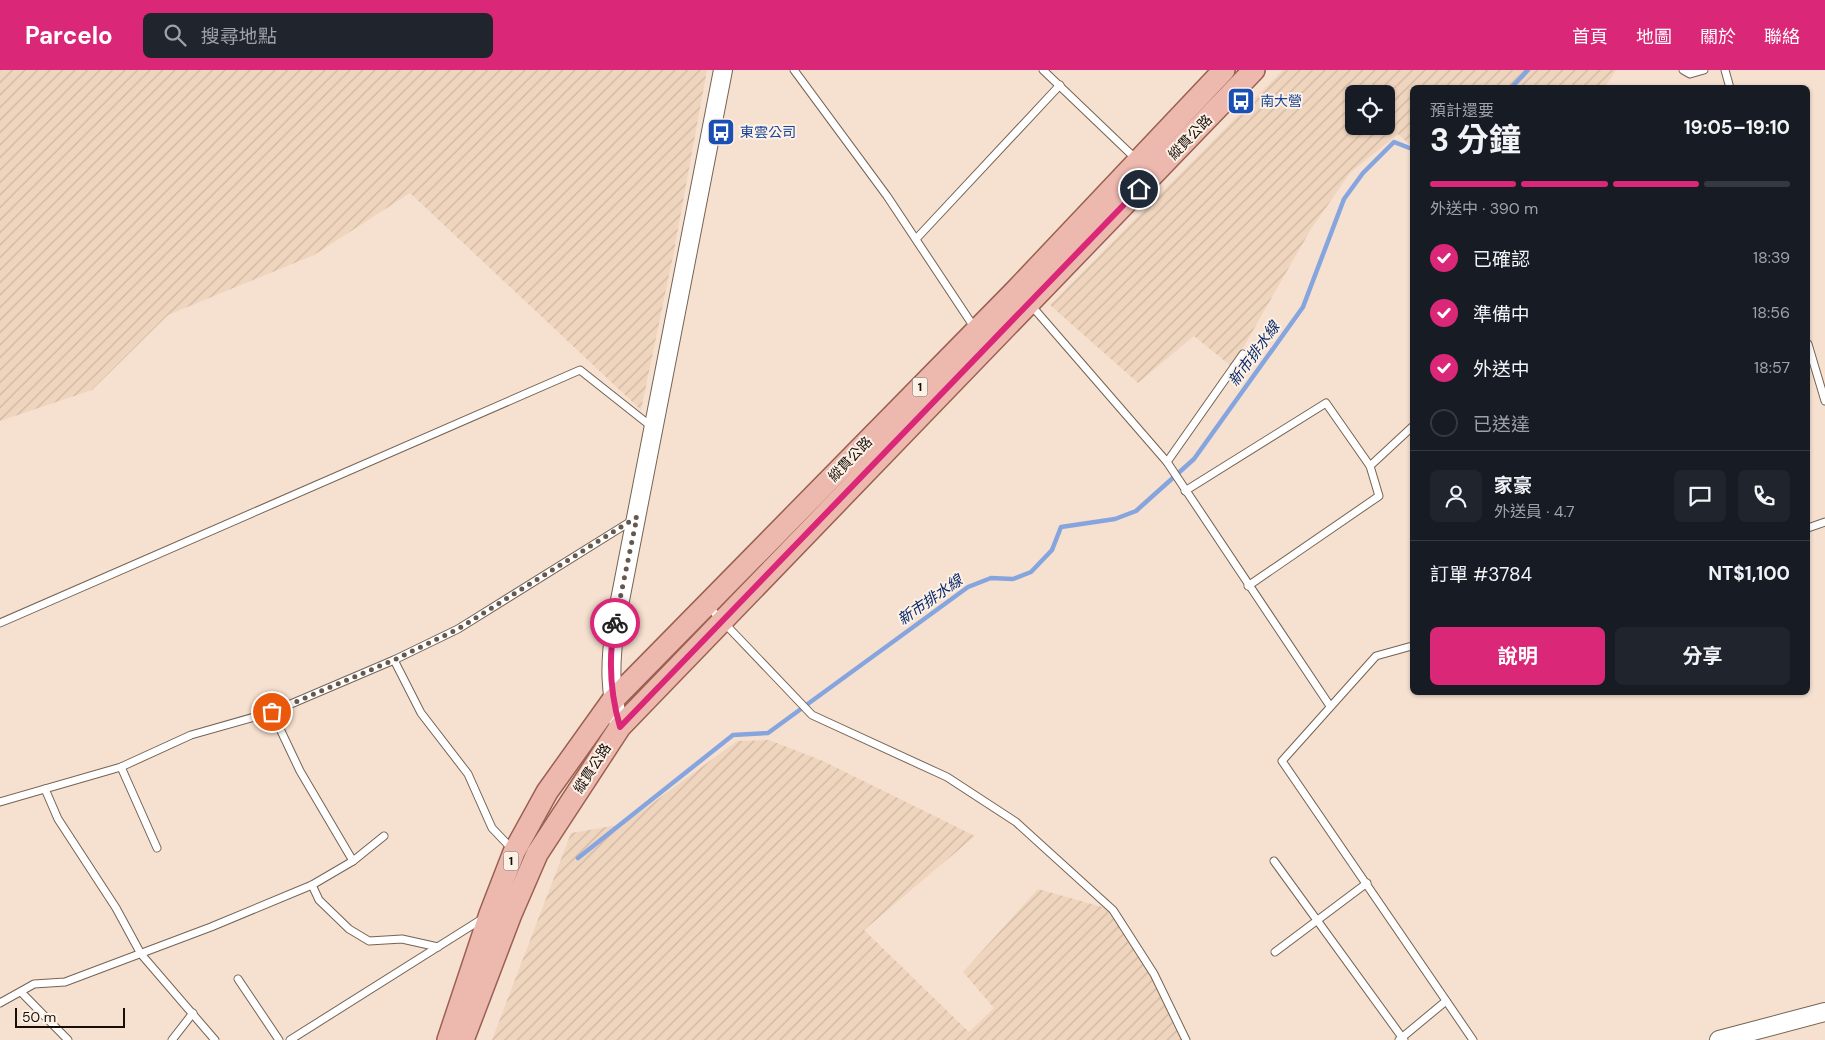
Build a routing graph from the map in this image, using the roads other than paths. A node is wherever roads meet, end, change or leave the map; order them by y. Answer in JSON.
{"nodes":[{"id":1,"x":723,"y":70,"type":"edge"},
{"id":2,"x":794,"y":70,"type":"edge"},
{"id":3,"x":1043,"y":70,"type":"edge"},
{"id":4,"x":1224,"y":70,"type":"edge"},
{"id":5,"x":1254,"y":70,"type":"edge"},
{"id":6,"x":1683,"y":70,"type":"edge"},
{"id":7,"x":1704,"y":70,"type":"edge"},
{"id":8,"x":1725,"y":70,"type":"edge"},
{"id":9,"x":1060,"y":85,"type":"junction"},
{"id":10,"x":1729,"y":85,"type":"edge"},
{"id":11,"x":1144,"y":168,"type":"junction"},
{"id":12,"x":916,"y":239,"type":"junction"},
{"id":13,"x":1023,"y":297,"type":"junction"},
{"id":14,"x":976,"y":330,"type":"junction"},
{"id":15,"x":1810,"y":351,"type":"edge"},
{"id":16,"x":1243,"y":354,"type":"dead end"},
{"id":17,"x":1825,"y":402,"type":"edge"},
{"id":18,"x":653,"y":428,"type":"junction"},
{"id":19,"x":1410,"y":430,"type":"edge"},
{"id":20,"x":1167,"y":462,"type":"junction"},
{"id":21,"x":1370,"y":466,"type":"junction"},
{"id":22,"x":1185,"y":491,"type":"junction"},
{"id":23,"x":637,"y":517,"type":"junction"},
{"id":24,"x":1825,"y":522,"type":"edge"},
{"id":25,"x":1810,"y":527,"type":"edge"},
{"id":26,"x":1248,"y":586,"type":"junction"},
{"id":27,"x":714,"y":612,"type":"junction"},
{"id":28,"x":0,"y":623,"type":"edge"},
{"id":29,"x":1410,"y":647,"type":"edge"},
{"id":30,"x":394,"y":660,"type":"junction"},
{"id":31,"x":612,"y":701,"type":"junction"},
{"id":32,"x":1330,"y":706,"type":"junction"},
{"id":33,"x":272,"y":712,"type":"junction"},
{"id":34,"x":620,"y":727,"type":"junction"},
{"id":35,"x":122,"y":766,"type":"junction"},
{"id":36,"x":45,"y":789,"type":"junction"},
{"id":37,"x":0,"y":802,"type":"edge"},
{"id":38,"x":384,"y":836,"type":"dead end"},
{"id":39,"x":157,"y":848,"type":"dead end"},
{"id":40,"x":514,"y":852,"type":"junction"},
{"id":41,"x":353,"y":861,"type":"junction"},
{"id":42,"x":1274,"y":861,"type":"dead end"},
{"id":43,"x":1367,"y":883,"type":"junction"},
{"id":44,"x":312,"y":885,"type":"junction"},
{"id":45,"x":490,"y":914,"type":"junction"},
{"id":46,"x":1316,"y":921,"type":"junction"},
{"id":47,"x":438,"y":947,"type":"junction"},
{"id":48,"x":1275,"y":952,"type":"dead end"},
{"id":49,"x":141,"y":954,"type":"junction"},
{"id":50,"x":238,"y":979,"type":"dead end"},
{"id":51,"x":21,"y":992,"type":"junction"},
{"id":52,"x":1446,"y":1001,"type":"junction"},
{"id":53,"x":0,"y":1003,"type":"edge"},
{"id":54,"x":1825,"y":1012,"type":"edge"},
{"id":55,"x":193,"y":1013,"type":"junction"},
{"id":56,"x":1402,"y":1039,"type":"edge"},
{"id":57,"x":68,"y":1040,"type":"edge"},
{"id":58,"x":172,"y":1040,"type":"edge"},
{"id":59,"x":215,"y":1040,"type":"edge"},
{"id":60,"x":279,"y":1040,"type":"edge"},
{"id":61,"x":290,"y":1040,"type":"edge"},
{"id":62,"x":448,"y":1040,"type":"edge"},
{"id":63,"x":463,"y":1040,"type":"edge"},
{"id":64,"x":1186,"y":1040,"type":"edge"},
{"id":65,"x":1473,"y":1040,"type":"edge"},
{"id":66,"x":1719,"y":1040,"type":"edge"}],
"edges":[{"from":1,"to":18,"type":"street"},
{"from":2,"to":12,"type":"lane"},
{"from":3,"to":9,"type":"lane"},
{"from":4,"to":11,"type":"main road","name":"縱貫公路","number":"1"},
{"from":5,"to":11,"type":"main road","name":"縱貫公路","number":"1"},
{"from":6,"to":7,"type":"lane"},
{"from":8,"to":10,"type":"lane"},
{"from":9,"to":11,"type":"lane"},
{"from":9,"to":12,"type":"lane"},
{"from":11,"to":13,"type":"main road","name":"縱貫公路","number":"1"},
{"from":12,"to":14,"type":"lane"},
{"from":13,"to":14,"type":"main road","name":"縱貫公路","number":"1"},
{"from":13,"to":20,"type":"lane"},
{"from":13,"to":27,"type":"main road","name":"縱貫公路","number":"1"},
{"from":14,"to":27,"type":"main road","name":"縱貫公路","number":"1"},
{"from":15,"to":17,"type":"lane"},
{"from":16,"to":20,"type":"lane"},
{"from":18,"to":23,"type":"street"},
{"from":18,"to":28,"type":"lane"},
{"from":19,"to":21,"type":"lane"},
{"from":20,"to":22,"type":"lane"},
{"from":21,"to":22,"type":"lane"},
{"from":21,"to":26,"type":"lane"},
{"from":22,"to":26,"type":"lane"},
{"from":23,"to":30,"type":"lane"},
{"from":23,"to":31,"type":"street"},
{"from":24,"to":25,"type":"lane"},
{"from":26,"to":32,"type":"lane"},
{"from":27,"to":31,"type":"main road","name":"縱貫公路","number":"1"},
{"from":27,"to":34,"type":"main road","name":"縱貫公路","number":"1"},
{"from":27,"to":64,"type":"lane"},
{"from":29,"to":32,"type":"lane"},
{"from":30,"to":33,"type":"lane"},
{"from":30,"to":40,"type":"lane"},
{"from":31,"to":34,"type":"street"},
{"from":31,"to":40,"type":"main road","name":"縱貫公路","number":"1"},
{"from":32,"to":43,"type":"lane"},
{"from":33,"to":35,"type":"lane"},
{"from":33,"to":41,"type":"lane"},
{"from":34,"to":63,"type":"main road","name":"縱貫公路","number":"1"},
{"from":35,"to":36,"type":"lane"},
{"from":35,"to":39,"type":"lane"},
{"from":36,"to":37,"type":"lane"},
{"from":36,"to":49,"type":"lane"},
{"from":38,"to":41,"type":"lane"},
{"from":40,"to":45,"type":"main road","name":"縱貫公路","number":"1"},
{"from":41,"to":44,"type":"lane"},
{"from":42,"to":46,"type":"lane"},
{"from":43,"to":46,"type":"lane"},
{"from":43,"to":52,"type":"lane"},
{"from":44,"to":47,"type":"lane"},
{"from":44,"to":49,"type":"lane"},
{"from":45,"to":47,"type":"lane"},
{"from":45,"to":62,"type":"main road","name":"縱貫公路","number":"1"},
{"from":46,"to":48,"type":"lane"},
{"from":46,"to":56,"type":"lane"},
{"from":47,"to":61,"type":"lane"},
{"from":49,"to":51,"type":"lane"},
{"from":49,"to":55,"type":"lane"},
{"from":50,"to":60,"type":"lane"},
{"from":51,"to":53,"type":"lane"},
{"from":51,"to":57,"type":"lane"},
{"from":52,"to":56,"type":"lane"},
{"from":52,"to":65,"type":"lane"},
{"from":54,"to":66,"type":"street"},
{"from":55,"to":58,"type":"lane"},
{"from":55,"to":59,"type":"lane"}]}
